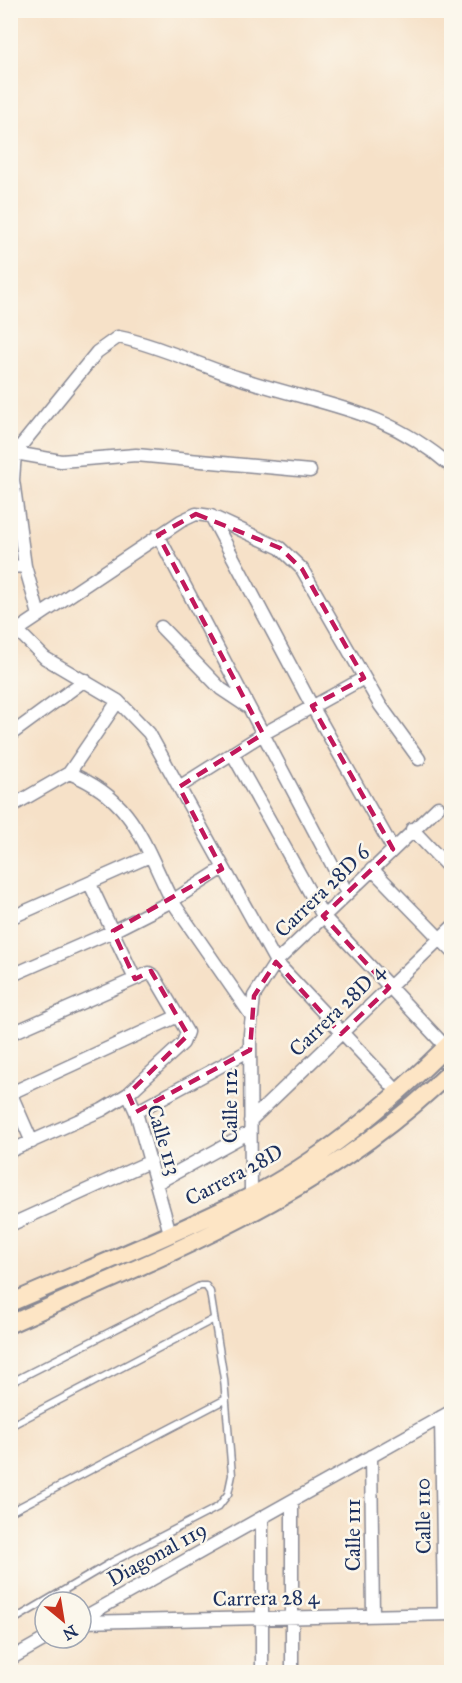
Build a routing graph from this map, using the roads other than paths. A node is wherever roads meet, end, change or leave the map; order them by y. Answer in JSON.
{"nodes":[{"id":1,"x":15,"y":453,"type":"junction"},
{"id":2,"x":452,"y":467,"type":"edge"},
{"id":3,"x":310,"y":471,"type":"dead end"},
{"id":4,"x":211,"y":516,"type":"junction"},
{"id":5,"x":158,"y":535,"type":"junction"},
{"id":6,"x":25,"y":566,"type":"junction"},
{"id":7,"x":10,"y":567,"type":"edge"},
{"id":8,"x":39,"y":615,"type":"junction"},
{"id":9,"x":161,"y":627,"type":"dead end"},
{"id":10,"x":14,"y":633,"type":"edge"},
{"id":11,"x":364,"y":678,"type":"junction"},
{"id":12,"x":85,"y":680,"type":"junction"},
{"id":13,"x":118,"y":701,"type":"junction"},
{"id":14,"x":312,"y":706,"type":"junction"},
{"id":15,"x":249,"y":707,"type":"junction"},
{"id":16,"x":263,"y":734,"type":"junction"},
{"id":17,"x":10,"y":735,"type":"edge"},
{"id":18,"x":232,"y":753,"type":"junction"},
{"id":19,"x":419,"y":759,"type":"dead end"},
{"id":20,"x":69,"y":773,"type":"junction"},
{"id":21,"x":179,"y":787,"type":"junction"},
{"id":22,"x":10,"y":807,"type":"edge"},
{"id":23,"x":438,"y":807,"type":"dead end"},
{"id":24,"x":412,"y":829,"type":"junction"},
{"id":25,"x":393,"y":849,"type":"junction"},
{"id":26,"x":150,"y":856,"type":"junction"},
{"id":27,"x":448,"y":867,"type":"dead end"},
{"id":28,"x":222,"y":869,"type":"junction"},
{"id":29,"x":372,"y":869,"type":"junction"},
{"id":30,"x":90,"y":884,"type":"junction"},
{"id":31,"x":347,"y":893,"type":"junction"},
{"id":32,"x":172,"y":901,"type":"junction"},
{"id":33,"x":322,"y":916,"type":"junction"},
{"id":34,"x":10,"y":918,"type":"edge"},
{"id":35,"x":452,"y":927,"type":"edge"},
{"id":36,"x":112,"y":931,"type":"junction"},
{"id":37,"x":440,"y":939,"type":"junction"},
{"id":38,"x":452,"y":951,"type":"edge"},
{"id":39,"x":276,"y":962,"type":"junction"},
{"id":40,"x":10,"y":976,"type":"edge"},
{"id":41,"x":135,"y":979,"type":"junction"},
{"id":42,"x":389,"y":988,"type":"junction"},
{"id":43,"x":251,"y":1015,"type":"junction"},
{"id":44,"x":178,"y":1016,"type":"junction"},
{"id":45,"x":10,"y":1034,"type":"edge"},
{"id":46,"x":341,"y":1034,"type":"junction"},
{"id":47,"x":449,"y":1044,"type":"edge"},
{"id":48,"x":250,"y":1050,"type":"junction"},
{"id":49,"x":452,"y":1070,"type":"edge"},
{"id":50,"x":398,"y":1092,"type":"junction"},
{"id":51,"x":11,"y":1093,"type":"edge"},
{"id":52,"x":128,"y":1094,"type":"junction"},
{"id":53,"x":136,"y":1112,"type":"junction"},
{"id":54,"x":250,"y":1127,"type":"junction"},
{"id":55,"x":32,"y":1142,"type":"junction"},
{"id":56,"x":10,"y":1151,"type":"edge"},
{"id":57,"x":151,"y":1161,"type":"junction"},
{"id":58,"x":157,"y":1183,"type":"junction"},
{"id":59,"x":251,"y":1196,"type":"junction"},
{"id":60,"x":10,"y":1225,"type":"edge"},
{"id":61,"x":170,"y":1233,"type":"junction"},
{"id":62,"x":10,"y":1303,"type":"edge"},
{"id":63,"x":214,"y":1319,"type":"junction"},
{"id":64,"x":10,"y":1324,"type":"edge"},
{"id":65,"x":10,"y":1383,"type":"edge"},
{"id":66,"x":226,"y":1399,"type":"junction"},
{"id":67,"x":446,"y":1414,"type":"edge"},
{"id":68,"x":10,"y":1426,"type":"edge"},
{"id":69,"x":371,"y":1456,"type":"junction"},
{"id":70,"x":292,"y":1500,"type":"junction"},
{"id":71,"x":10,"y":1512,"type":"edge"},
{"id":72,"x":257,"y":1521,"type":"junction"},
{"id":73,"x":93,"y":1614,"type":"edge"},
{"id":74,"x":448,"y":1614,"type":"edge"},
{"id":75,"x":373,"y":1615,"type":"junction"},
{"id":76,"x":262,"y":1617,"type":"junction"},
{"id":77,"x":293,"y":1617,"type":"junction"},
{"id":78,"x":93,"y":1621,"type":"edge"},
{"id":79,"x":10,"y":1622,"type":"edge"},
{"id":80,"x":33,"y":1646,"type":"edge"},
{"id":81,"x":10,"y":1659,"type":"edge"},
{"id":82,"x":262,"y":1672,"type":"edge"},
{"id":83,"x":292,"y":1672,"type":"edge"}],
"edges":[{"from":1,"to":2,"type":"street"},
{"from":1,"to":3,"type":"street"},
{"from":1,"to":6,"type":"street"},
{"from":4,"to":5,"type":"street"},
{"from":4,"to":11,"type":"street"},
{"from":4,"to":14,"type":"street"},
{"from":5,"to":8,"type":"street"},
{"from":5,"to":15,"type":"street"},
{"from":6,"to":7,"type":"street"},
{"from":6,"to":8,"type":"street"},
{"from":8,"to":10,"type":"street"},
{"from":9,"to":15,"type":"street"},
{"from":10,"to":12,"type":"street"},
{"from":11,"to":14,"type":"street"},
{"from":11,"to":19,"type":"street"},
{"from":12,"to":13,"type":"street"},
{"from":12,"to":17,"type":"street"},
{"from":13,"to":20,"type":"street"},
{"from":13,"to":21,"type":"street"},
{"from":14,"to":16,"type":"street"},
{"from":14,"to":25,"type":"street"},
{"from":15,"to":16,"type":"street"},
{"from":16,"to":18,"type":"street"},
{"from":16,"to":31,"type":"street"},
{"from":18,"to":21,"type":"street"},
{"from":18,"to":33,"type":"street"},
{"from":20,"to":22,"type":"street"},
{"from":20,"to":26,"type":"street"},
{"from":21,"to":28,"type":"street"},
{"from":23,"to":24,"type":"street","name":"Carrera 28D 6"},
{"from":24,"to":25,"type":"street","name":"Carrera 28D 6"},
{"from":24,"to":27,"type":"street"},
{"from":25,"to":29,"type":"street","name":"Carrera 28D 6"},
{"from":26,"to":30,"type":"street"},
{"from":26,"to":32,"type":"street"},
{"from":28,"to":32,"type":"street"},
{"from":28,"to":39,"type":"street"},
{"from":29,"to":31,"type":"street","name":"Carrera 28D 6"},
{"from":29,"to":37,"type":"street"},
{"from":30,"to":34,"type":"street"},
{"from":30,"to":36,"type":"street"},
{"from":31,"to":33,"type":"street","name":"Carrera 28D 6"},
{"from":32,"to":36,"type":"street"},
{"from":32,"to":43,"type":"street"},
{"from":33,"to":39,"type":"street","name":"Carrera 28D 6"},
{"from":33,"to":42,"type":"street"},
{"from":35,"to":37,"type":"street","name":"Carrera 28D 4"},
{"from":36,"to":40,"type":"street"},
{"from":36,"to":41,"type":"street"},
{"from":37,"to":38,"type":"street"},
{"from":37,"to":42,"type":"street","name":"Carrera 28D 4"},
{"from":39,"to":43,"type":"street","name":"Carrera 28D 6"},
{"from":39,"to":46,"type":"street"},
{"from":41,"to":44,"type":"street"},
{"from":41,"to":45,"type":"street"},
{"from":42,"to":46,"type":"street","name":"Carrera 28D 4"},
{"from":42,"to":47,"type":"street"},
{"from":43,"to":48,"type":"street","name":"Calle 112"},
{"from":44,"to":51,"type":"street"},
{"from":44,"to":52,"type":"street"},
{"from":46,"to":50,"type":"street"},
{"from":46,"to":54,"type":"street","name":"Carrera 28D 4"},
{"from":47,"to":50,"type":"street","name":"Carrera 28D"},
{"from":48,"to":53,"type":"street"},
{"from":48,"to":54,"type":"street","name":"Calle 112"},
{"from":49,"to":64,"type":"street","name":"Carrera 28D"},
{"from":50,"to":59,"type":"street","name":"Carrera 28D"},
{"from":51,"to":55,"type":"street"},
{"from":52,"to":53,"type":"street","name":"Calle 113"},
{"from":52,"to":55,"type":"street"},
{"from":53,"to":57,"type":"street","name":"Calle 113"},
{"from":54,"to":58,"type":"street","name":"Carrera 28D 4"},
{"from":54,"to":59,"type":"street","name":"Calle 112"},
{"from":55,"to":56,"type":"street"},
{"from":57,"to":58,"type":"street","name":"Calle 113"},
{"from":57,"to":60,"type":"street"},
{"from":58,"to":61,"type":"street","name":"Calle 113"},
{"from":59,"to":61,"type":"street","name":"Carrera 28D"},
{"from":61,"to":62,"type":"street","name":"Carrera 28D"},
{"from":63,"to":65,"type":"lane"},
{"from":63,"to":66,"type":"lane"},
{"from":63,"to":68,"type":"lane"},
{"from":66,"to":71,"type":"lane"},
{"from":66,"to":79,"type":"lane"},
{"from":67,"to":69,"type":"street","name":"Diagonal 119"},
{"from":67,"to":74,"type":"street","name":"Calle 110"},
{"from":69,"to":70,"type":"street","name":"Diagonal 119"},
{"from":69,"to":75,"type":"street","name":"Calle 111"},
{"from":70,"to":72,"type":"street","name":"Diagonal 119"},
{"from":70,"to":77,"type":"street"},
{"from":72,"to":73,"type":"street","name":"Diagonal 119"},
{"from":72,"to":76,"type":"street"},
{"from":74,"to":75,"type":"street","name":"Carrera 28 4"},
{"from":75,"to":77,"type":"street","name":"Carrera 28 4"},
{"from":76,"to":77,"type":"street","name":"Carrera 28 4"},
{"from":76,"to":78,"type":"street","name":"Carrera 28 4"},
{"from":76,"to":82,"type":"street"},
{"from":77,"to":83,"type":"street"},
{"from":80,"to":81,"type":"street"}]}
